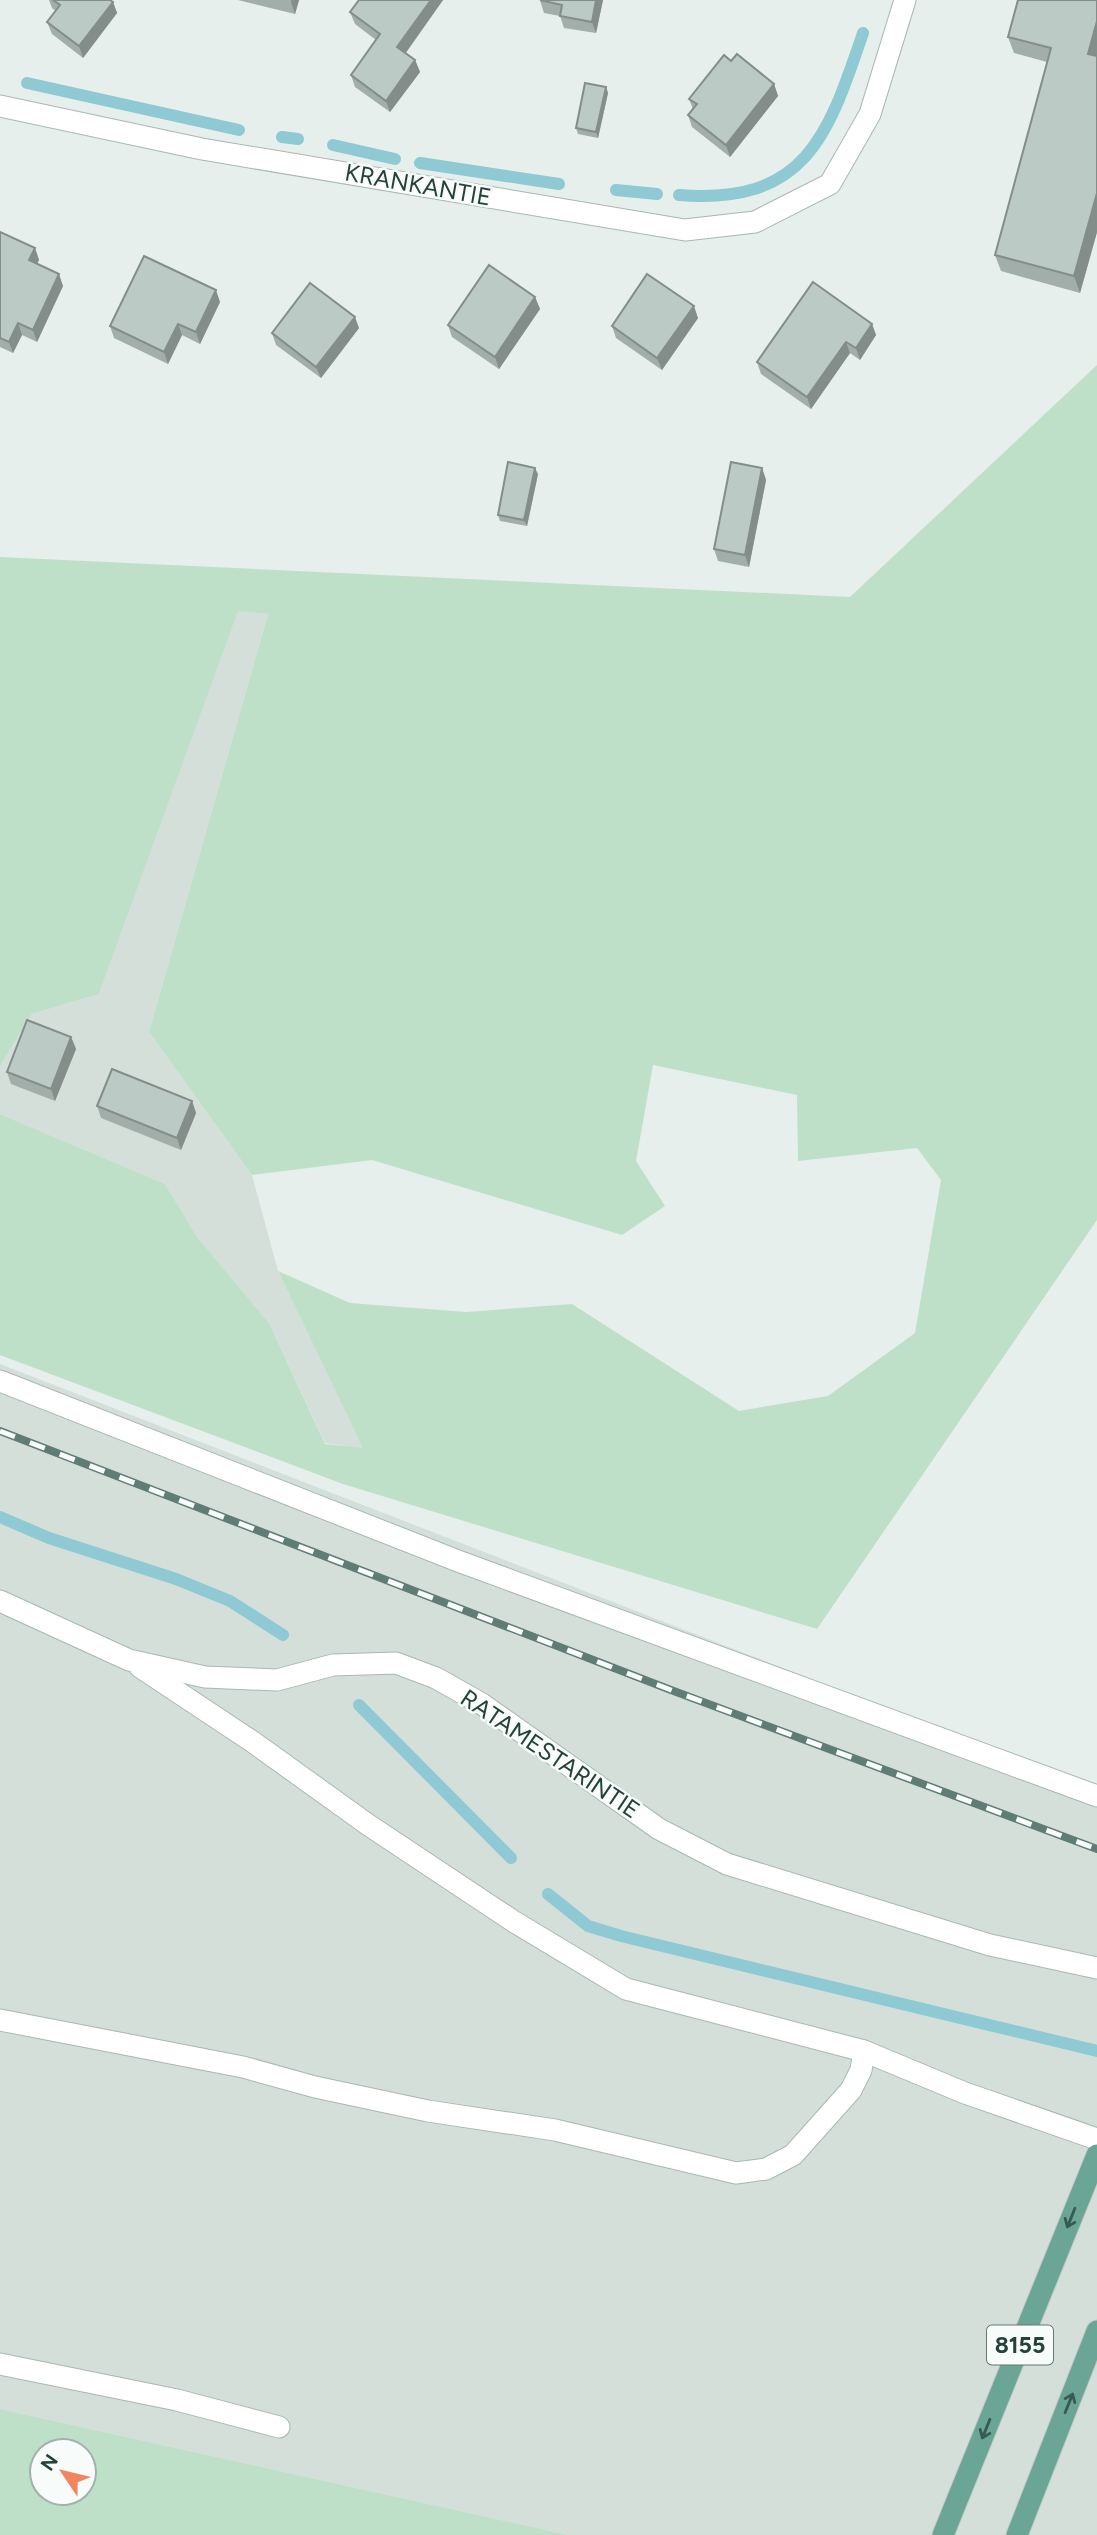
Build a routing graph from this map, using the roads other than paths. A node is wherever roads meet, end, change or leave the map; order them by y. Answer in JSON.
{"nodes":[{"id":1,"x":905,"y":0,"type":"edge"},
{"id":2,"x":0,"y":106,"type":"edge"},
{"id":3,"x":0,"y":1381,"type":"edge"},
{"id":4,"x":0,"y":1601,"type":"edge"},
{"id":5,"x":129,"y":1660,"type":"junction"},
{"id":6,"x":1097,"y":1796,"type":"edge"},
{"id":7,"x":1097,"y":1968,"type":"edge"},
{"id":8,"x":0,"y":2020,"type":"edge"},
{"id":9,"x":864,"y":2051,"type":"junction"},
{"id":10,"x":1097,"y":2139,"type":"edge"},
{"id":11,"x":1097,"y":2155,"type":"edge"},
{"id":12,"x":1097,"y":2331,"type":"edge"},
{"id":13,"x":0,"y":2364,"type":"edge"},
{"id":14,"x":279,"y":2427,"type":"dead end"},
{"id":15,"x":943,"y":2535,"type":"edge"},
{"id":16,"x":1017,"y":2535,"type":"edge"}],
"edges":[{"from":1,"to":2,"type":"street","name":"KRANKANTIE"},
{"from":3,"to":6,"type":"street"},
{"from":4,"to":5,"type":"street","name":"RATAMESTARINTIE"},
{"from":5,"to":7,"type":"street","name":"RATAMESTARINTIE"},
{"from":5,"to":9,"type":"street"},
{"from":8,"to":9,"type":"street"},
{"from":9,"to":10,"type":"street"},
{"from":11,"to":15,"type":"main road","number":"8155","one_way":true},
{"from":16,"to":12,"type":"main road","number":"8155","one_way":true},
{"from":13,"to":14,"type":"street"}]}
